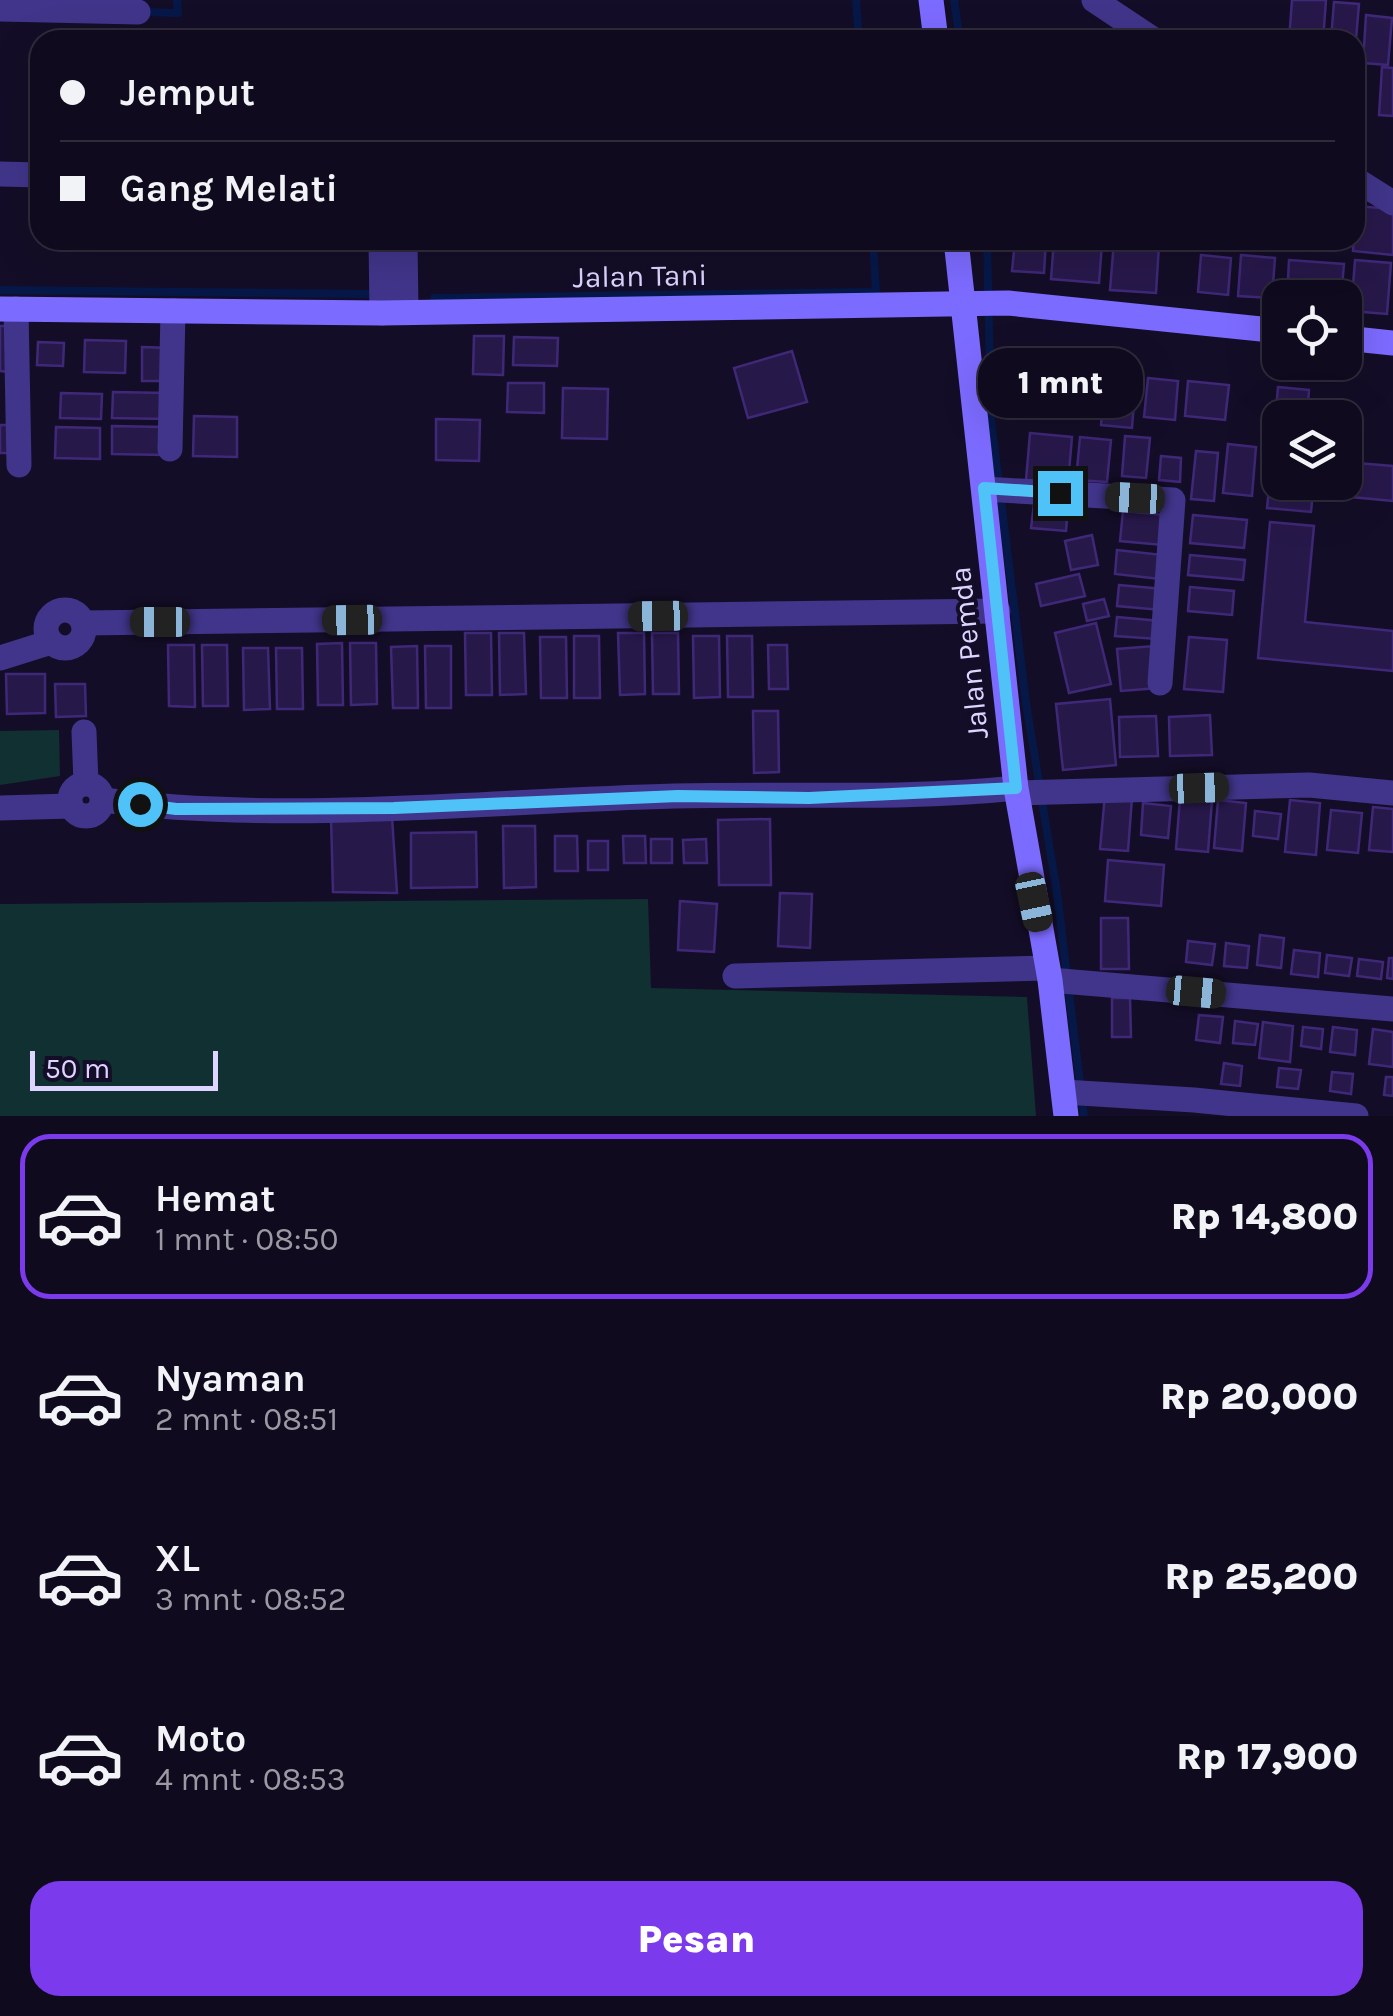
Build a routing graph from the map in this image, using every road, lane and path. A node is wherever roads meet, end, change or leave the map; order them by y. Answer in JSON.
{"nodes":[{"id":1,"x":931,"y":0,"type":"edge"},
{"id":2,"x":1094,"y":0,"type":"edge"},
{"id":3,"x":0,"y":9,"type":"edge"},
{"id":4,"x":138,"y":12,"type":"dead end"},
{"id":5,"x":935,"y":30,"type":"edge"},
{"id":6,"x":1139,"y":30,"type":"edge"},
{"id":7,"x":0,"y":174,"type":"edge"},
{"id":8,"x":30,"y":175,"type":"edge"},
{"id":9,"x":1365,"y":185,"type":"edge"},
{"id":10,"x":1393,"y":203,"type":"edge"},
{"id":11,"x":384,"y":250,"type":"edge"},
{"id":12,"x":401,"y":250,"type":"edge"},
{"id":13,"x":958,"y":250,"type":"edge"},
{"id":14,"x":393,"y":274,"type":"junction"},
{"id":15,"x":970,"y":304,"type":"junction"},
{"id":16,"x":8,"y":309,"type":"edge"},
{"id":17,"x":173,"y":312,"type":"junction"},
{"id":18,"x":394,"y":312,"type":"junction"},
{"id":19,"x":1262,"y":329,"type":"edge"},
{"id":20,"x":1362,"y":340,"type":"edge"},
{"id":21,"x":1393,"y":343,"type":"edge"},
{"id":22,"x":170,"y":450,"type":"dead end"},
{"id":23,"x":19,"y":465,"type":"dead end"},
{"id":24,"x":984,"y":488,"type":"junction"},
{"id":25,"x":998,"y":611,"type":"junction"},
{"id":26,"x":0,"y":658,"type":"edge"},
{"id":27,"x":1160,"y":683,"type":"dead end"},
{"id":28,"x":84,"y":732,"type":"dead end"},
{"id":29,"x":95,"y":791,"type":"junction"},
{"id":30,"x":1028,"y":791,"type":"junction"},
{"id":31,"x":1393,"y":793,"type":"edge"},
{"id":32,"x":0,"y":808,"type":"edge"},
{"id":33,"x":735,"y":976,"type":"dead end"},
{"id":34,"x":1058,"y":978,"type":"junction"},
{"id":35,"x":1393,"y":1009,"type":"edge"},
{"id":36,"x":1074,"y":1098,"type":"edge"},
{"id":37,"x":1356,"y":1116,"type":"edge"}],
"edges":[{"from":1,"to":5,"type":"street"},
{"from":2,"to":6,"type":"street"},
{"from":3,"to":4,"type":"street"},
{"from":7,"to":8,"type":"street"},
{"from":9,"to":10,"type":"street"},
{"from":11,"to":14,"type":"street"},
{"from":12,"to":14,"type":"street"},
{"from":13,"to":15,"type":"street","name":"Jalan Pemda"},
{"from":14,"to":18,"type":"street"},
{"from":15,"to":18,"type":"street","name":"Jalan Tani"},
{"from":15,"to":19,"type":"street","name":"Jalan Tani"},
{"from":15,"to":24,"type":"street","name":"Jalan Pemda"},
{"from":16,"to":17,"type":"street","name":"Jalan Tani"},
{"from":16,"to":23,"type":"street"},
{"from":17,"to":18,"type":"street","name":"Jalan Tani"},
{"from":17,"to":22,"type":"street"},
{"from":20,"to":21,"type":"street"},
{"from":24,"to":25,"type":"street","name":"Jalan Pemda"},
{"from":24,"to":27,"type":"street"},
{"from":25,"to":26,"type":"street"},
{"from":25,"to":30,"type":"street","name":"Jalan Pemda"},
{"from":28,"to":29,"type":"street"},
{"from":29,"to":30,"type":"street"},
{"from":29,"to":32,"type":"street"},
{"from":30,"to":31,"type":"street"},
{"from":30,"to":34,"type":"street","name":"Jalan Pemda"},
{"from":33,"to":34,"type":"street"},
{"from":34,"to":35,"type":"street"},
{"from":34,"to":36,"type":"street","name":"Jalan Pemda"},
{"from":36,"to":37,"type":"street"}]}
